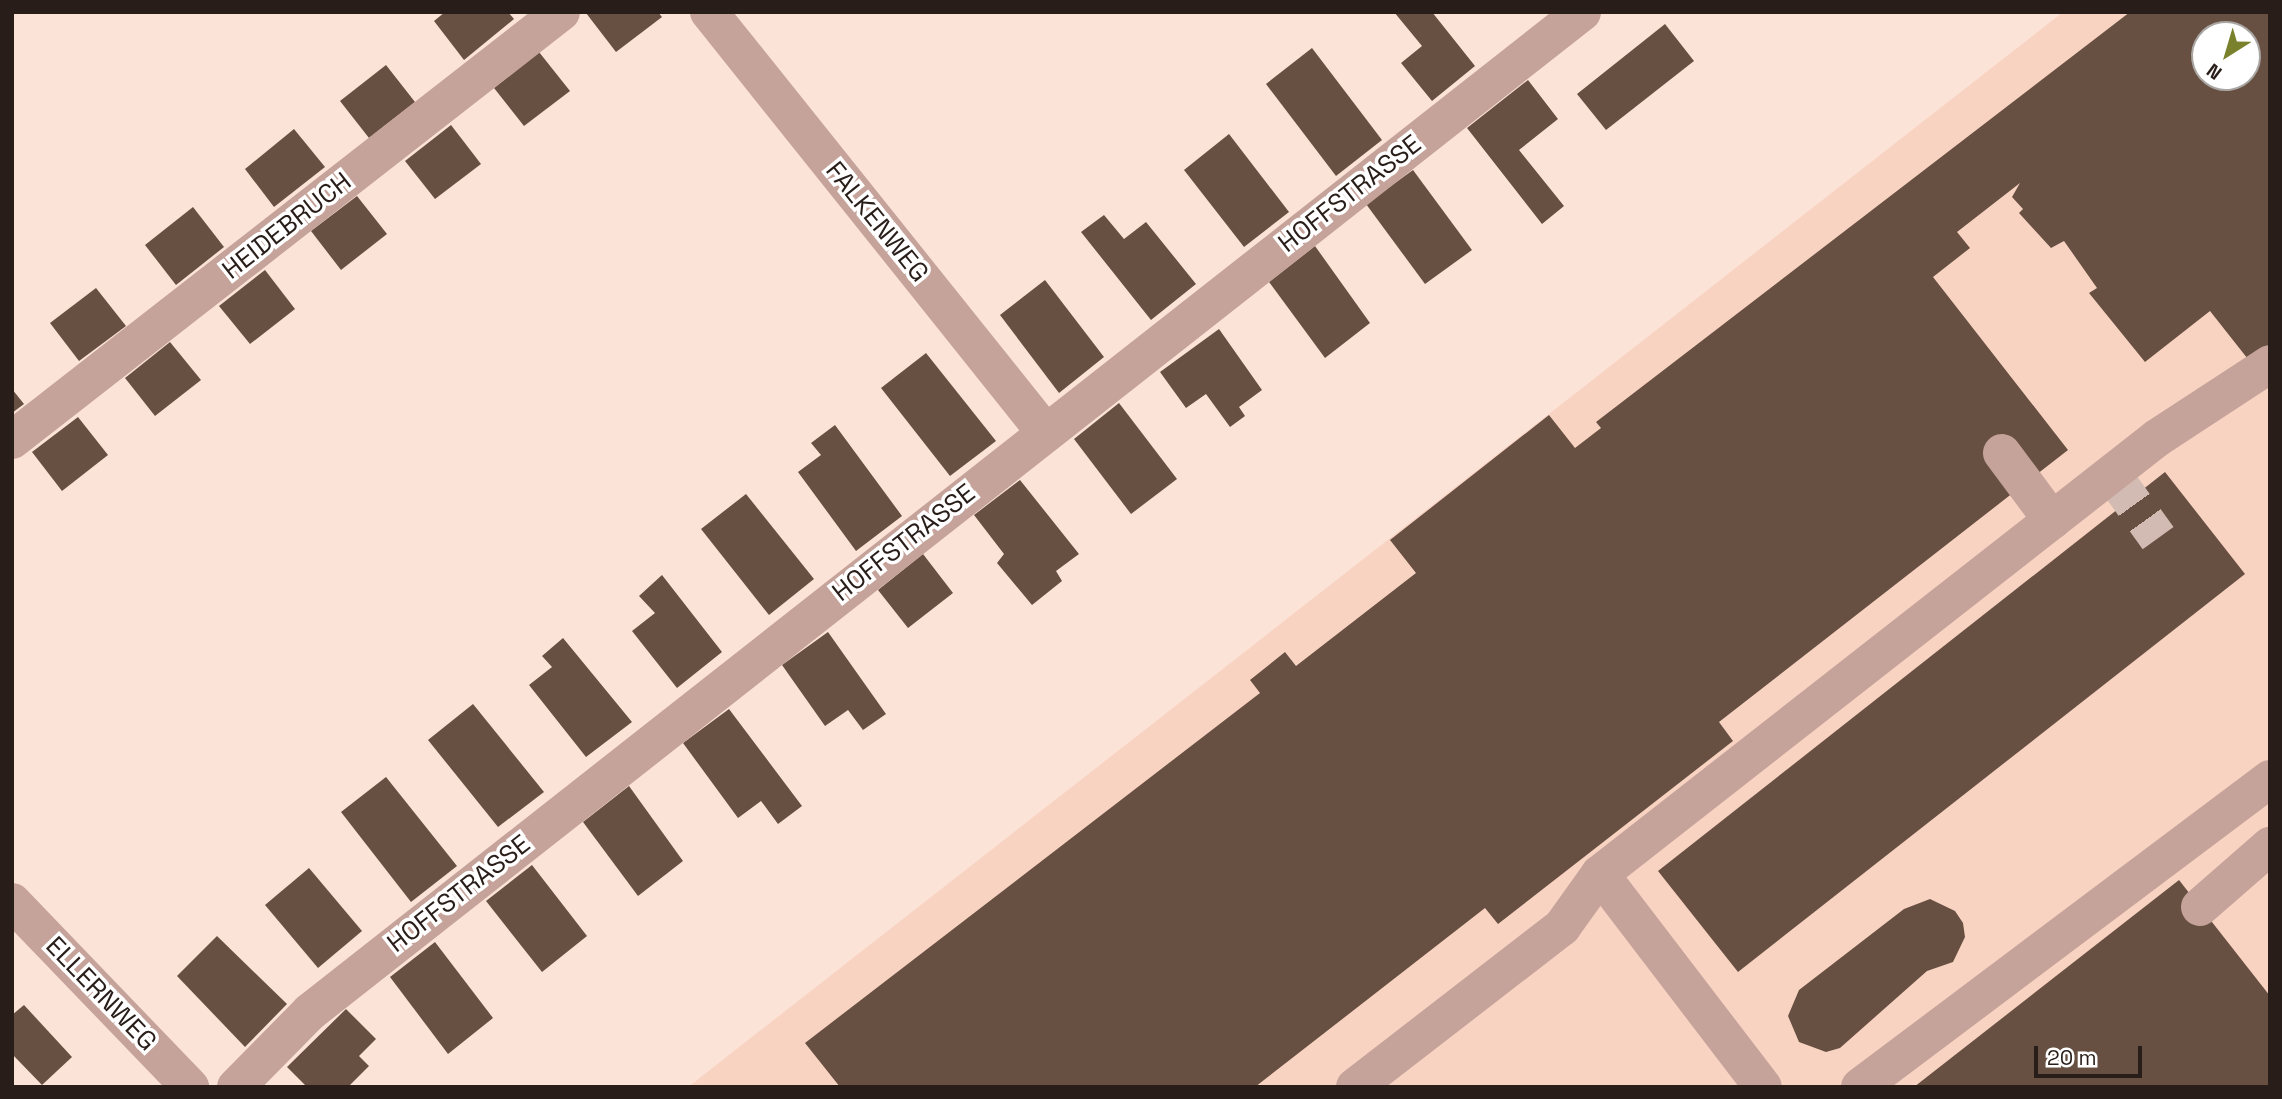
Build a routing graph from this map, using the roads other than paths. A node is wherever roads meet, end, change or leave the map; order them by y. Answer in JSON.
{"nodes":[{"id":1,"x":561,"y":12,"type":"edge"},
{"id":2,"x":709,"y":12,"type":"edge"},
{"id":3,"x":1582,"y":12,"type":"edge"},
{"id":4,"x":2270,"y":364,"type":"edge"},
{"id":5,"x":1045,"y":432,"type":"junction"},
{"id":6,"x":12,"y":440,"type":"edge"},
{"id":7,"x":2002,"y":453,"type":"dead end"},
{"id":8,"x":2052,"y":520,"type":"junction"},
{"id":9,"x":2270,"y":779,"type":"edge"},
{"id":10,"x":2218,"y":818,"type":"junction"},
{"id":11,"x":2264,"y":861,"type":"edge"},
{"id":12,"x":1600,"y":874,"type":"junction"},
{"id":13,"x":12,"y":902,"type":"edge"},
{"id":14,"x":2200,"y":907,"type":"dead end"},
{"id":15,"x":190,"y":1087,"type":"edge"},
{"id":16,"x":236,"y":1087,"type":"edge"},
{"id":17,"x":1355,"y":1087,"type":"edge"},
{"id":18,"x":1763,"y":1087,"type":"edge"},
{"id":19,"x":1860,"y":1087,"type":"edge"}],
"edges":[{"from":1,"to":6,"type":"street","name":"HEIDEBRUCH"},
{"from":2,"to":5,"type":"street","name":"FALKENWEG"},
{"from":3,"to":5,"type":"street","name":"HOFFSTRASSE"},
{"from":4,"to":8,"type":"street"},
{"from":5,"to":16,"type":"street","name":"HOFFSTRASSE"},
{"from":7,"to":8,"type":"street"},
{"from":8,"to":12,"type":"street"},
{"from":9,"to":10,"type":"street"},
{"from":10,"to":11,"type":"street"},
{"from":10,"to":19,"type":"street"},
{"from":11,"to":14,"type":"street"},
{"from":12,"to":17,"type":"street"},
{"from":12,"to":18,"type":"street"},
{"from":13,"to":15,"type":"street","name":"ELLERNWEG"}]}
